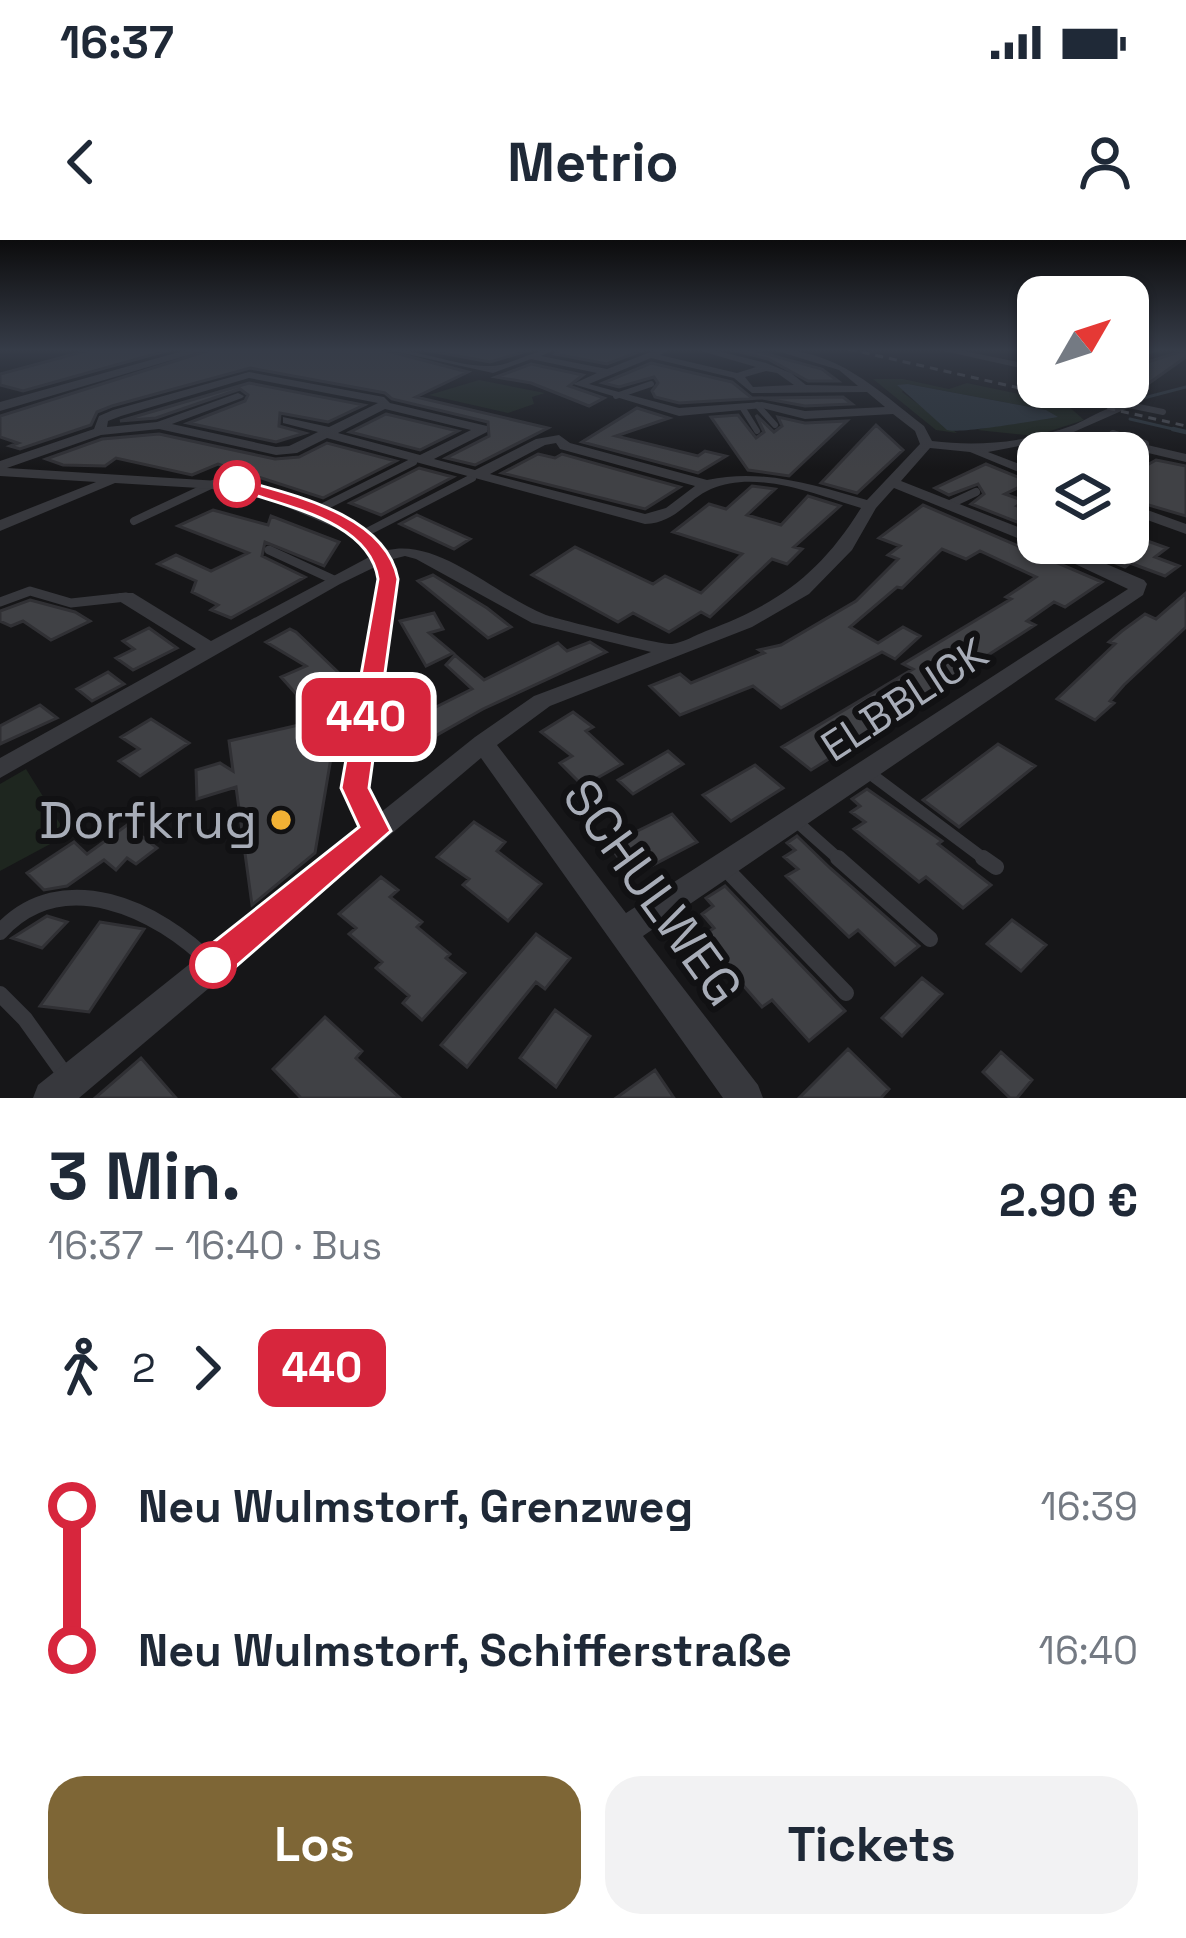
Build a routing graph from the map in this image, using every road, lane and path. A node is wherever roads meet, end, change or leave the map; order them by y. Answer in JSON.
{"nodes":[{"id":1,"x":55,"y":389,"type":"edge"},
{"id":2,"x":196,"y":389,"type":"edge"},
{"id":3,"x":321,"y":389,"type":"edge"},
{"id":4,"x":594,"y":389,"type":"edge"},
{"id":5,"x":636,"y":389,"type":"edge"},
{"id":6,"x":785,"y":389,"type":"edge"},
{"id":7,"x":871,"y":389,"type":"edge"},
{"id":8,"x":752,"y":391,"type":"joint"},
{"id":9,"x":238,"y":396,"type":"dead end"},
{"id":10,"x":616,"y":396,"type":"junction"},
{"id":11,"x":3,"y":404,"type":"edge"},
{"id":12,"x":384,"y":405,"type":"junction"},
{"id":13,"x":760,"y":405,"type":"junction"},
{"id":14,"x":742,"y":407,"type":"junction"},
{"id":15,"x":1123,"y":408,"type":"edge"},
{"id":16,"x":1143,"y":408,"type":"edge"},
{"id":17,"x":897,"y":410,"type":"junction"},
{"id":18,"x":1161,"y":410,"type":"dead end"},
{"id":19,"x":286,"y":421,"type":"dead end"},
{"id":20,"x":159,"y":425,"type":"junction"},
{"id":21,"x":775,"y":425,"type":"dead end"},
{"id":22,"x":100,"y":431,"type":"junction"},
{"id":23,"x":757,"y":431,"type":"dead end"},
{"id":24,"x":330,"y":433,"type":"junction"},
{"id":25,"x":927,"y":444,"type":"junction"},
{"id":26,"x":975,"y":451,"type":"junction"},
{"id":27,"x":1149,"y":453,"type":"edge"},
{"id":28,"x":1186,"y":458,"type":"edge"},
{"id":29,"x":418,"y":460,"type":"junction"},
{"id":30,"x":1017,"y":468,"type":"edge"},
{"id":31,"x":0,"y":469,"type":"edge"},
{"id":32,"x":475,"y":477,"type":"junction"},
{"id":33,"x":115,"y":480,"type":"junction"},
{"id":34,"x":216,"y":482,"type":"junction"},
{"id":35,"x":893,"y":483,"type":"junction"},
{"id":36,"x":708,"y":484,"type":"junction"},
{"id":37,"x":976,"y":492,"type":"dead end"},
{"id":38,"x":948,"y":505,"type":"junction"},
{"id":39,"x":871,"y":506,"type":"junction"},
{"id":40,"x":315,"y":511,"type":"junction"},
{"id":41,"x":1149,"y":516,"type":"edge"},
{"id":42,"x":134,"y":520,"type":"dead end"},
{"id":43,"x":0,"y":526,"type":"edge"},
{"id":44,"x":1186,"y":530,"type":"edge"},
{"id":45,"x":1017,"y":532,"type":"edge"},
{"id":46,"x":363,"y":534,"type":"junction"},
{"id":47,"x":269,"y":550,"type":"dead end"},
{"id":48,"x":384,"y":556,"type":"junction"},
{"id":49,"x":1095,"y":564,"type":"edge"},
{"id":50,"x":334,"y":580,"type":"junction"},
{"id":51,"x":126,"y":597,"type":"joint"},
{"id":52,"x":0,"y":602,"type":"edge"},
{"id":53,"x":209,"y":650,"type":"junction"},
{"id":54,"x":666,"y":650,"type":"junction"},
{"id":55,"x":483,"y":743,"type":"junction"},
{"id":56,"x":0,"y":770,"type":"edge"},
{"id":57,"x":866,"y":770,"type":"junction"},
{"id":58,"x":794,"y":819,"type":"junction"},
{"id":59,"x":376,"y":831,"type":"junction"},
{"id":60,"x":722,"y":866,"type":"junction"},
{"id":61,"x":996,"y":867,"type":"dead end"},
{"id":62,"x":0,"y":932,"type":"edge"},
{"id":63,"x":622,"y":933,"type":"junction"},
{"id":64,"x":930,"y":939,"type":"dead end"},
{"id":65,"x":213,"y":965,"type":"junction"},
{"id":66,"x":846,"y":993,"type":"dead end"},
{"id":67,"x":0,"y":994,"type":"edge"},
{"id":68,"x":60,"y":1090,"type":"edge"},
{"id":69,"x":745,"y":1098,"type":"edge"}],
"edges":[{"from":1,"to":11,"type":"street"},
{"from":2,"to":22,"type":"street"},
{"from":3,"to":12,"type":"street"},
{"from":4,"to":10,"type":"street"},
{"from":5,"to":10,"type":"lane"},
{"from":6,"to":8,"type":"street"},
{"from":7,"to":17,"type":"street"},
{"from":8,"to":13,"type":"street"},
{"from":9,"to":20,"type":"street"},
{"from":10,"to":14,"type":"street"},
{"from":12,"to":24,"type":"street"},
{"from":12,"to":29,"type":"street"},
{"from":13,"to":14,"type":"street"},
{"from":13,"to":17,"type":"street"},
{"from":13,"to":21,"type":"lane"},
{"from":14,"to":23,"type":"lane"},
{"from":15,"to":26,"type":"street"},
{"from":16,"to":18,"type":"lane"},
{"from":17,"to":25,"type":"street"},
{"from":19,"to":24,"type":"street"},
{"from":20,"to":22,"type":"street"},
{"from":20,"to":24,"type":"street"},
{"from":22,"to":31,"type":"street"},
{"from":24,"to":29,"type":"street"},
{"from":25,"to":26,"type":"street"},
{"from":25,"to":35,"type":"street"},
{"from":26,"to":30,"type":"street"},
{"from":27,"to":28,"type":"street"},
{"from":29,"to":32,"type":"street"},
{"from":29,"to":40,"type":"lane"},
{"from":31,"to":33,"type":"street"},
{"from":32,"to":36,"type":"street"},
{"from":32,"to":36,"type":"street"},
{"from":32,"to":46,"type":"lane"},
{"from":33,"to":34,"type":"street"},
{"from":33,"to":43,"type":"street"},
{"from":34,"to":40,"type":"street"},
{"from":34,"to":42,"type":"lane"},
{"from":35,"to":38,"type":"street","name":"ELBBLICK"},
{"from":35,"to":39,"type":"street"},
{"from":36,"to":39,"type":"street"},
{"from":37,"to":38,"type":"lane"},
{"from":38,"to":45,"type":"street","name":"ELBBLICK"},
{"from":39,"to":54,"type":"street"},
{"from":40,"to":46,"type":"street"},
{"from":41,"to":44,"type":"street"},
{"from":46,"to":48,"type":"street"},
{"from":47,"to":50,"type":"lane"},
{"from":48,"to":50,"type":"street"},
{"from":48,"to":54,"type":"street"},
{"from":48,"to":59,"type":"street"},
{"from":49,"to":57,"type":"street","name":"ELBBLICK"},
{"from":50,"to":53,"type":"street"},
{"from":51,"to":52,"type":"lane"},
{"from":51,"to":53,"type":"street"},
{"from":53,"to":56,"type":"street"},
{"from":54,"to":55,"type":"street"},
{"from":55,"to":59,"type":"street"},
{"from":55,"to":63,"type":"street","name":"SCHULWEG"},
{"from":57,"to":58,"type":"street","name":"ELBBLICK"},
{"from":57,"to":61,"type":"lane"},
{"from":58,"to":60,"type":"street","name":"ELBBLICK"},
{"from":58,"to":64,"type":"lane"},
{"from":59,"to":65,"type":"street"},
{"from":60,"to":63,"type":"street","name":"ELBBLICK"},
{"from":60,"to":66,"type":"lane"},
{"from":62,"to":65,"type":"lane"},
{"from":63,"to":69,"type":"street","name":"SCHULWEG"},
{"from":65,"to":68,"type":"street"},
{"from":67,"to":68,"type":"lane"}]}
